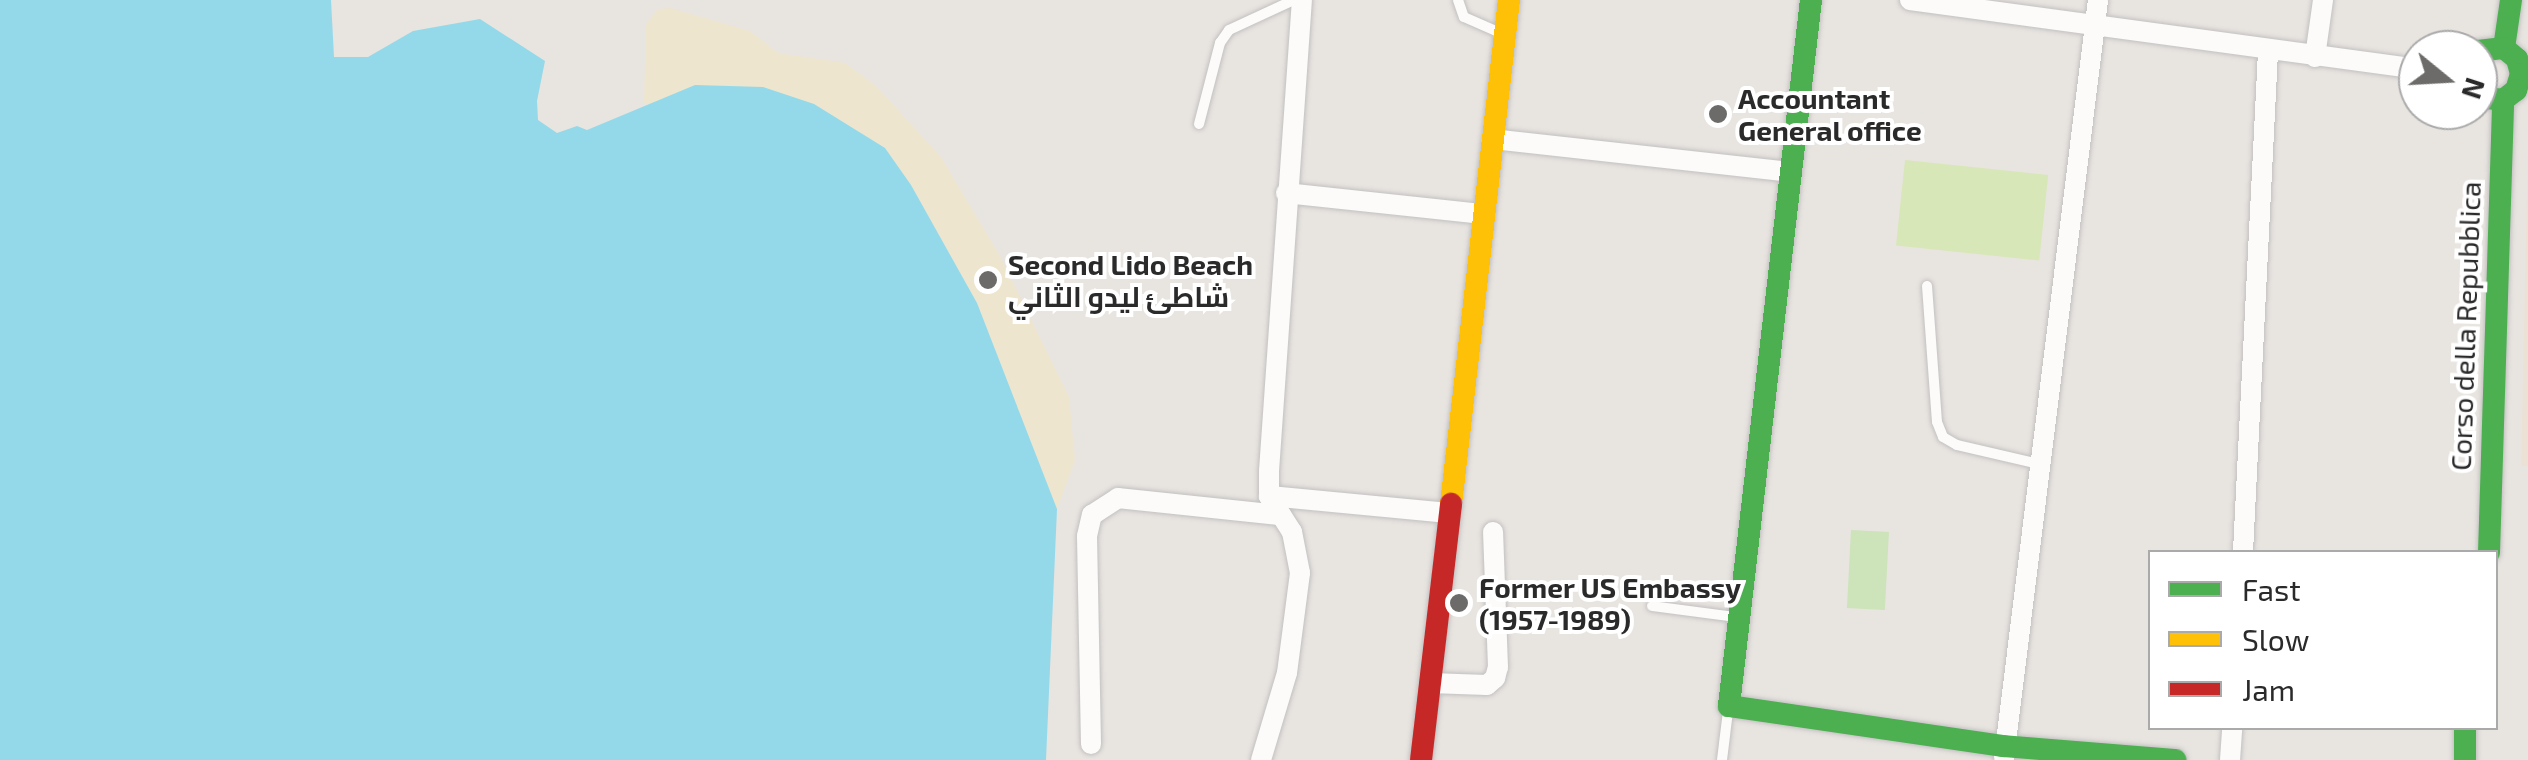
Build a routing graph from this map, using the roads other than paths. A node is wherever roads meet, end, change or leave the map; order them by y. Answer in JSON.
{"nodes":[{"id":1,"x":1294,"y":0,"type":"edge"},
{"id":2,"x":1302,"y":0,"type":"edge"},
{"id":3,"x":1458,"y":0,"type":"edge"},
{"id":4,"x":1509,"y":0,"type":"edge"},
{"id":5,"x":1811,"y":0,"type":"edge"},
{"id":6,"x":1910,"y":0,"type":"edge"},
{"id":7,"x":2098,"y":0,"type":"edge"},
{"id":8,"x":2324,"y":0,"type":"edge"},
{"id":9,"x":2488,"y":0,"type":"edge"},
{"id":10,"x":2511,"y":0,"type":"edge"},
{"id":11,"x":2094,"y":27,"type":"junction"},
{"id":12,"x":1504,"y":34,"type":"junction"},
{"id":13,"x":2268,"y":51,"type":"junction"},
{"id":14,"x":2502,"y":51,"type":"edge"},
{"id":15,"x":2315,"y":56,"type":"junction"},
{"id":16,"x":2398,"y":66,"type":"edge"},
{"id":17,"x":2514,"y":96,"type":"edge"},
{"id":18,"x":1199,"y":124,"type":"dead end"},
{"id":19,"x":1492,"y":139,"type":"junction"},
{"id":20,"x":1792,"y":172,"type":"junction"},
{"id":21,"x":1286,"y":192,"type":"junction"},
{"id":22,"x":1483,"y":214,"type":"junction"},
{"id":23,"x":1928,"y":286,"type":"dead end"},
{"id":24,"x":2470,"y":395,"type":"dead end"},
{"id":25,"x":2039,"y":464,"type":"junction"},
{"id":26,"x":1269,"y":496,"type":"junction"},
{"id":27,"x":1449,"y":513,"type":"junction"},
{"id":28,"x":1281,"y":515,"type":"junction"},
{"id":29,"x":1493,"y":532,"type":"dead end"},
{"id":30,"x":2242,"y":550,"type":"edge"},
{"id":31,"x":2468,"y":550,"type":"edge"},
{"id":32,"x":2489,"y":550,"type":"edge"},
{"id":33,"x":1652,"y":606,"type":"dead end"},
{"id":34,"x":1740,"y":618,"type":"junction"},
{"id":35,"x":1430,"y":684,"type":"junction"},
{"id":36,"x":1729,"y":706,"type":"junction"},
{"id":37,"x":2232,"y":730,"type":"edge"},
{"id":38,"x":2466,"y":730,"type":"edge"},
{"id":39,"x":2488,"y":730,"type":"edge"},
{"id":40,"x":1091,"y":744,"type":"dead end"},
{"id":41,"x":2004,"y":753,"type":"edge"},
{"id":42,"x":1261,"y":760,"type":"edge"},
{"id":43,"x":1421,"y":760,"type":"edge"},
{"id":44,"x":1722,"y":760,"type":"edge"},
{"id":45,"x":2175,"y":760,"type":"edge"},
{"id":46,"x":2230,"y":760,"type":"edge"},
{"id":47,"x":2465,"y":760,"type":"edge"},
{"id":48,"x":2487,"y":760,"type":"edge"}],
"edges":[{"from":1,"to":18,"type":"lane"},
{"from":2,"to":21,"type":"street"},
{"from":3,"to":12,"type":"lane"},
{"from":4,"to":12,"type":"main road"},
{"from":5,"to":20,"type":"main road"},
{"from":6,"to":11,"type":"street"},
{"from":7,"to":11,"type":"street"},
{"from":8,"to":15,"type":"street"},
{"from":9,"to":14,"type":"main road"},
{"from":10,"to":14,"type":"main road"},
{"from":11,"to":13,"type":"street"},
{"from":11,"to":25,"type":"street"},
{"from":12,"to":19,"type":"main road"},
{"from":13,"to":15,"type":"street"},
{"from":13,"to":30,"type":"street"},
{"from":14,"to":17,"type":"main road","name":"Corso della Repubblica"},
{"from":15,"to":16,"type":"street"},
{"from":17,"to":32,"type":"main road","name":"Corso della Repubblica"},
{"from":19,"to":20,"type":"street"},
{"from":19,"to":22,"type":"main road"},
{"from":20,"to":34,"type":"main road"},
{"from":21,"to":22,"type":"street"},
{"from":21,"to":26,"type":"street"},
{"from":22,"to":27,"type":"main road"},
{"from":23,"to":25,"type":"lane"},
{"from":24,"to":31,"type":"main road"},
{"from":25,"to":41,"type":"street"},
{"from":26,"to":27,"type":"street"},
{"from":26,"to":28,"type":"street"},
{"from":27,"to":35,"type":"main road"},
{"from":28,"to":40,"type":"street"},
{"from":28,"to":42,"type":"street"},
{"from":29,"to":35,"type":"street"},
{"from":33,"to":34,"type":"lane"},
{"from":34,"to":36,"type":"main road"},
{"from":35,"to":43,"type":"main road"},
{"from":36,"to":41,"type":"main road"},
{"from":36,"to":44,"type":"lane"},
{"from":37,"to":46,"type":"street"},
{"from":38,"to":47,"type":"main road"},
{"from":39,"to":48,"type":"main road"},
{"from":41,"to":45,"type":"main road"}]}
